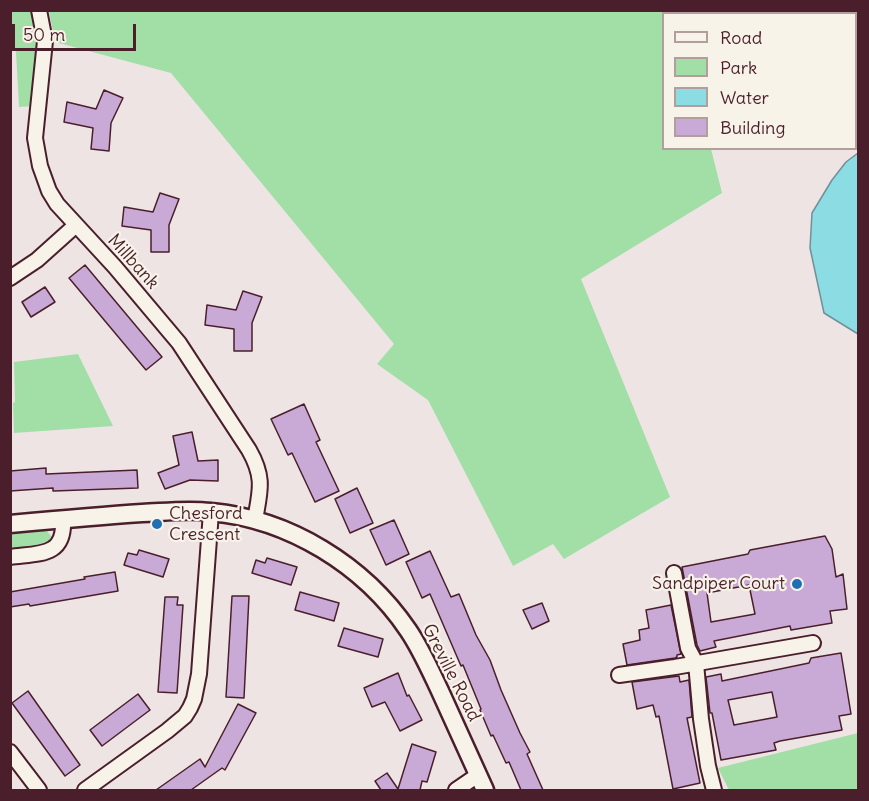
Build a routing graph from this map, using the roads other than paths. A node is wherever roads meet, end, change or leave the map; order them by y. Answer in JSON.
{"nodes":[{"id":1,"x":39,"y":10,"type":"edge"},
{"id":2,"x":76,"y":225,"type":"junction"},
{"id":3,"x":10,"y":278,"type":"edge"},
{"id":4,"x":211,"y":512,"type":"junction"},
{"id":5,"x":63,"y":520,"type":"junction"},
{"id":6,"x":255,"y":520,"type":"junction"},
{"id":7,"x":10,"y":524,"type":"edge"},
{"id":8,"x":10,"y":557,"type":"edge"},
{"id":9,"x":674,"y":573,"type":"dead end"},
{"id":10,"x":813,"y":643,"type":"dead end"},
{"id":11,"x":696,"y":663,"type":"junction"},
{"id":12,"x":620,"y":675,"type":"dead end"},
{"id":13,"x":10,"y":752,"type":"edge"},
{"id":14,"x":482,"y":783,"type":"edge"},
{"id":15,"x":39,"y":790,"type":"edge"},
{"id":16,"x":85,"y":790,"type":"edge"},
{"id":17,"x":456,"y":790,"type":"edge"},
{"id":18,"x":714,"y":790,"type":"edge"}],
"edges":[{"from":1,"to":2,"type":"street","name":"Millbank"},
{"from":2,"to":3,"type":"street"},
{"from":2,"to":6,"type":"street","name":"Millbank"},
{"from":4,"to":5,"type":"street","name":"Greville Road"},
{"from":4,"to":6,"type":"street","name":"Greville Road"},
{"from":4,"to":16,"type":"street"},
{"from":5,"to":7,"type":"street","name":"Greville Road"},
{"from":5,"to":8,"type":"street"},
{"from":6,"to":14,"type":"street","name":"Greville Road"},
{"from":9,"to":11,"type":"street"},
{"from":10,"to":11,"type":"street"},
{"from":11,"to":12,"type":"street"},
{"from":11,"to":18,"type":"street"},
{"from":13,"to":15,"type":"street"},
{"from":14,"to":17,"type":"street"}]}
